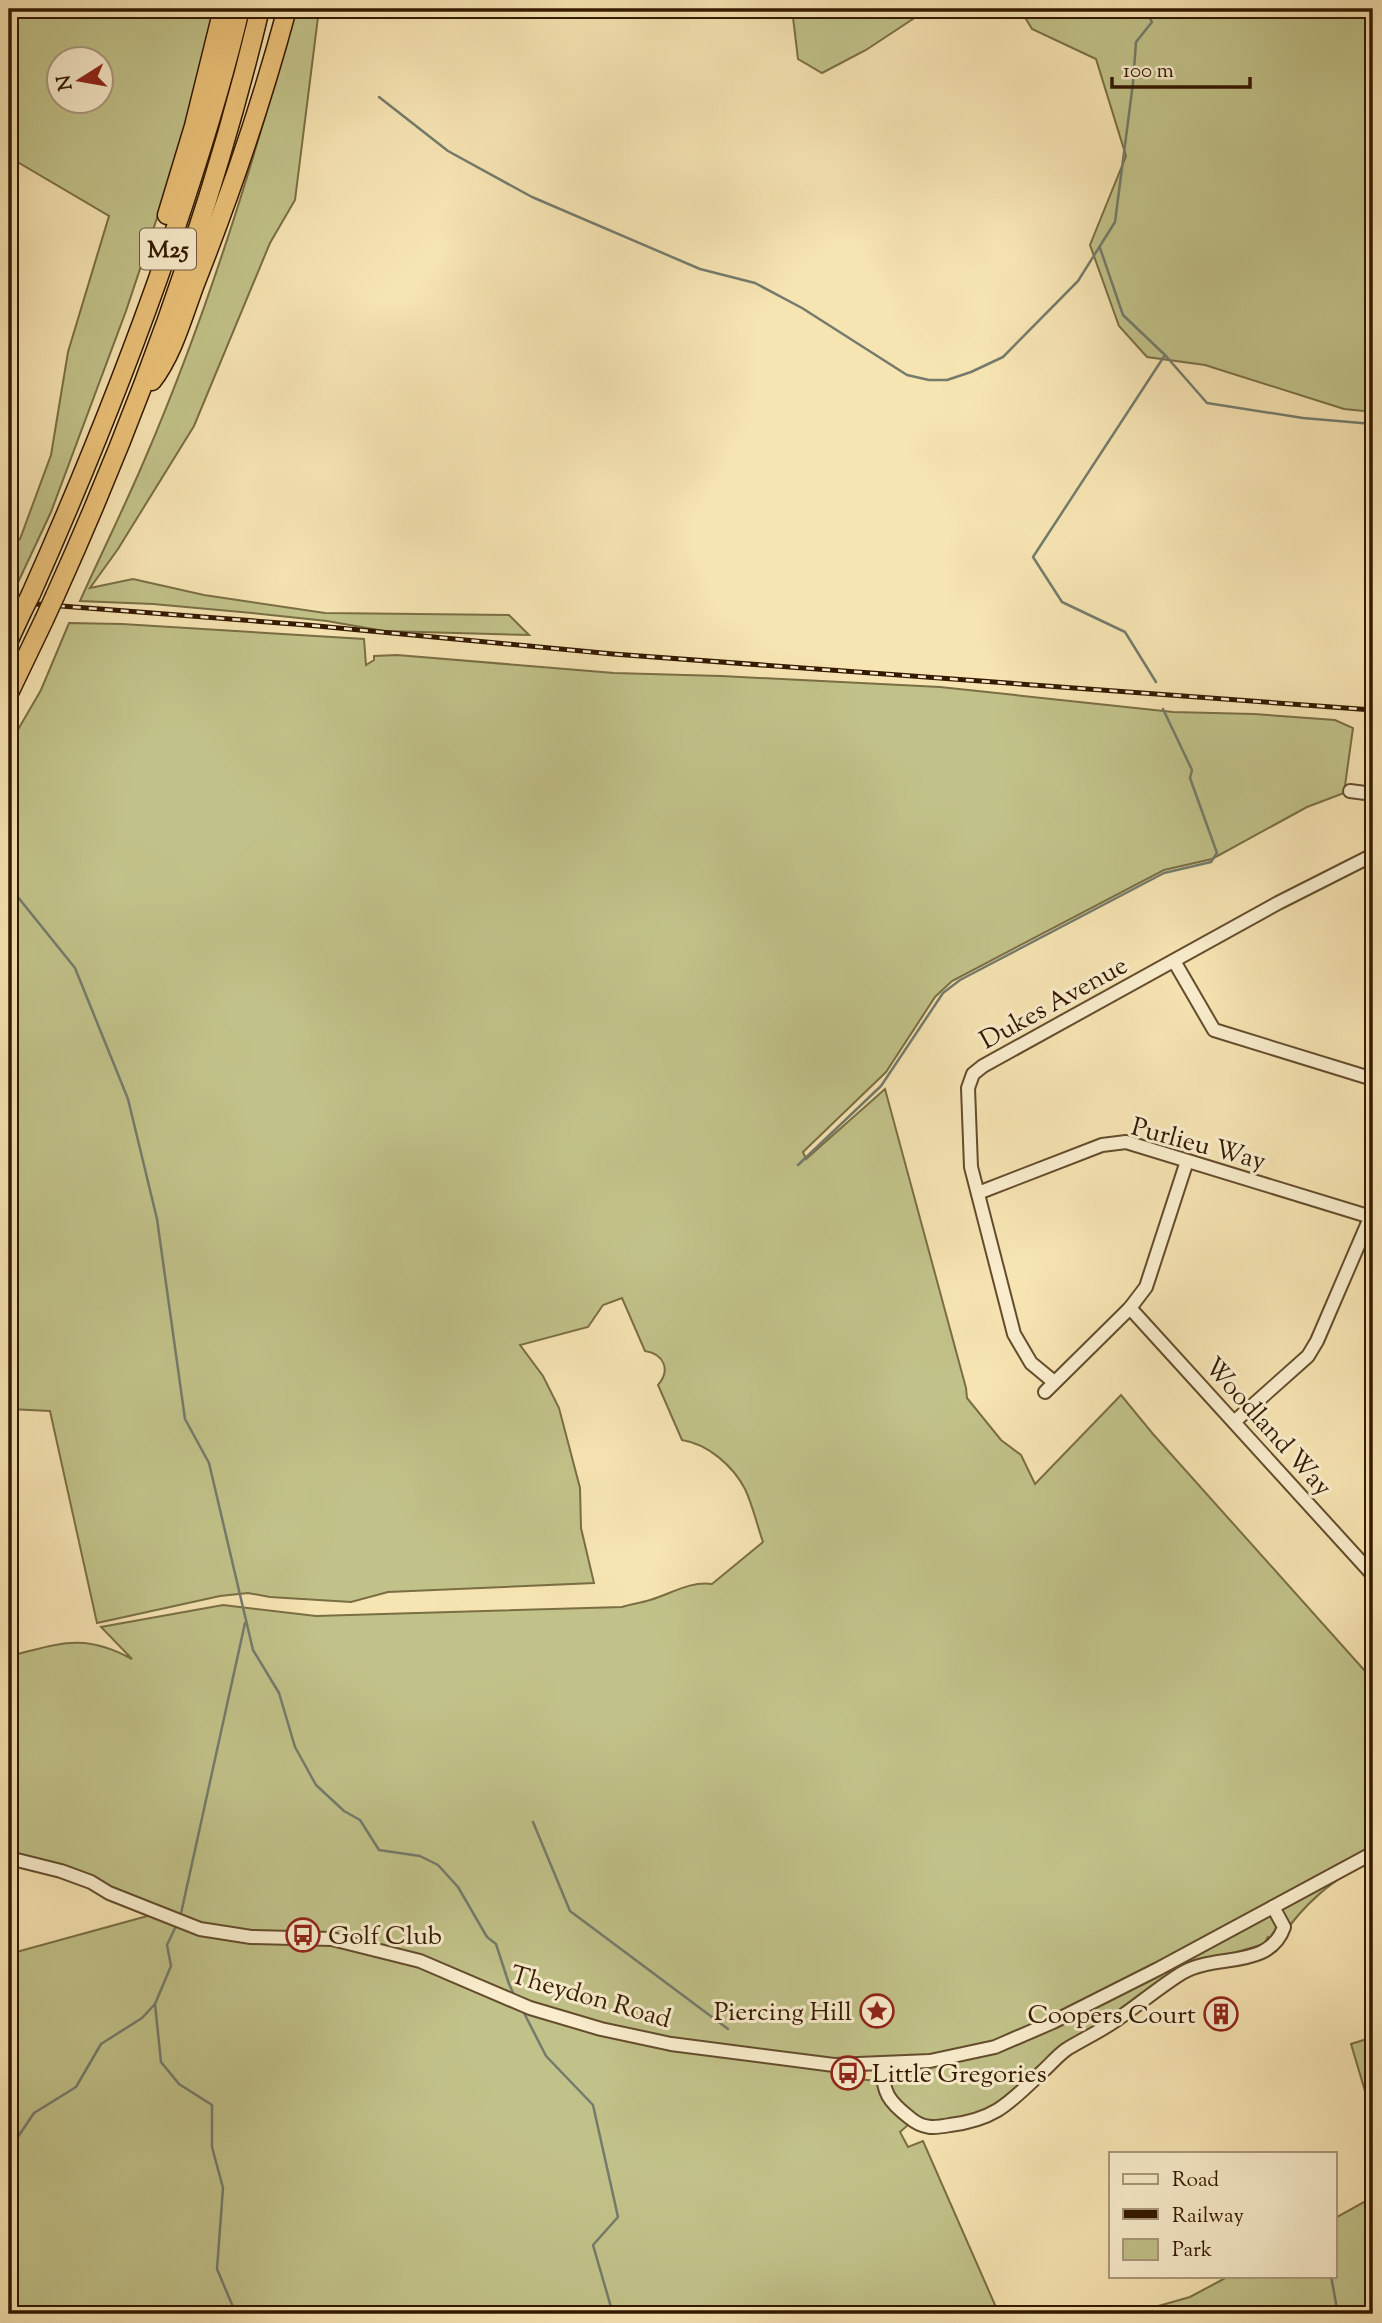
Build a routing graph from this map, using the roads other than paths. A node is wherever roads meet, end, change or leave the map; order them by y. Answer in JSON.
{"nodes":[{"id":1,"x":260,"y":9,"type":"edge"},
{"id":2,"x":287,"y":9,"type":"edge"},
{"id":3,"x":234,"y":10,"type":"edge"},
{"id":4,"x":135,"y":404,"type":"junction"},
{"id":5,"x":9,"y":639,"type":"edge"},
{"id":6,"x":9,"y":693,"type":"edge"},
{"id":7,"x":1350,"y":791,"type":"dead end"},
{"id":8,"x":1373,"y":794,"type":"edge"},
{"id":9,"x":1373,"y":855,"type":"edge"},
{"id":10,"x":1174,"y":961,"type":"junction"},
{"id":11,"x":1373,"y":1079,"type":"edge"},
{"id":12,"x":1187,"y":1161,"type":"junction"},
{"id":13,"x":978,"y":1193,"type":"junction"},
{"id":14,"x":1372,"y":1214,"type":"edge"},
{"id":15,"x":1130,"y":1308,"type":"junction"},
{"id":16,"x":1234,"y":1422,"type":"junction"},
{"id":17,"x":1373,"y":1575,"type":"edge"},
{"id":18,"x":1373,"y":1853,"type":"edge"},
{"id":19,"x":9,"y":1857,"type":"edge"},
{"id":20,"x":1273,"y":1907,"type":"junction"},
{"id":21,"x":882,"y":2065,"type":"junction"}],
"edges":[{"from":1,"to":4,"type":"highway","number":"M25"},
{"from":2,"to":4,"type":"highway"},
{"from":3,"to":5,"type":"highway","bridge":true},
{"from":4,"to":6,"type":"highway","number":"M25","bridge":true},
{"from":7,"to":8,"type":"street"},
{"from":9,"to":10,"type":"street","name":"Dukes Avenue"},
{"from":10,"to":11,"type":"street"},
{"from":10,"to":13,"type":"street","name":"Dukes Avenue"},
{"from":12,"to":13,"type":"street","name":"Purlieu Way"},
{"from":12,"to":14,"type":"street","name":"Purlieu Way"},
{"from":12,"to":15,"type":"street"},
{"from":13,"to":15,"type":"street","name":"Dukes Avenue"},
{"from":14,"to":16,"type":"street"},
{"from":15,"to":16,"type":"street","name":"Woodland Way"},
{"from":16,"to":17,"type":"street","name":"Woodland Way"},
{"from":18,"to":20,"type":"street"},
{"from":19,"to":21,"type":"street","name":"Theydon Road"},
{"from":20,"to":21,"type":"street","name":"Theydon Road"},
{"from":20,"to":21,"type":"street"}]}
